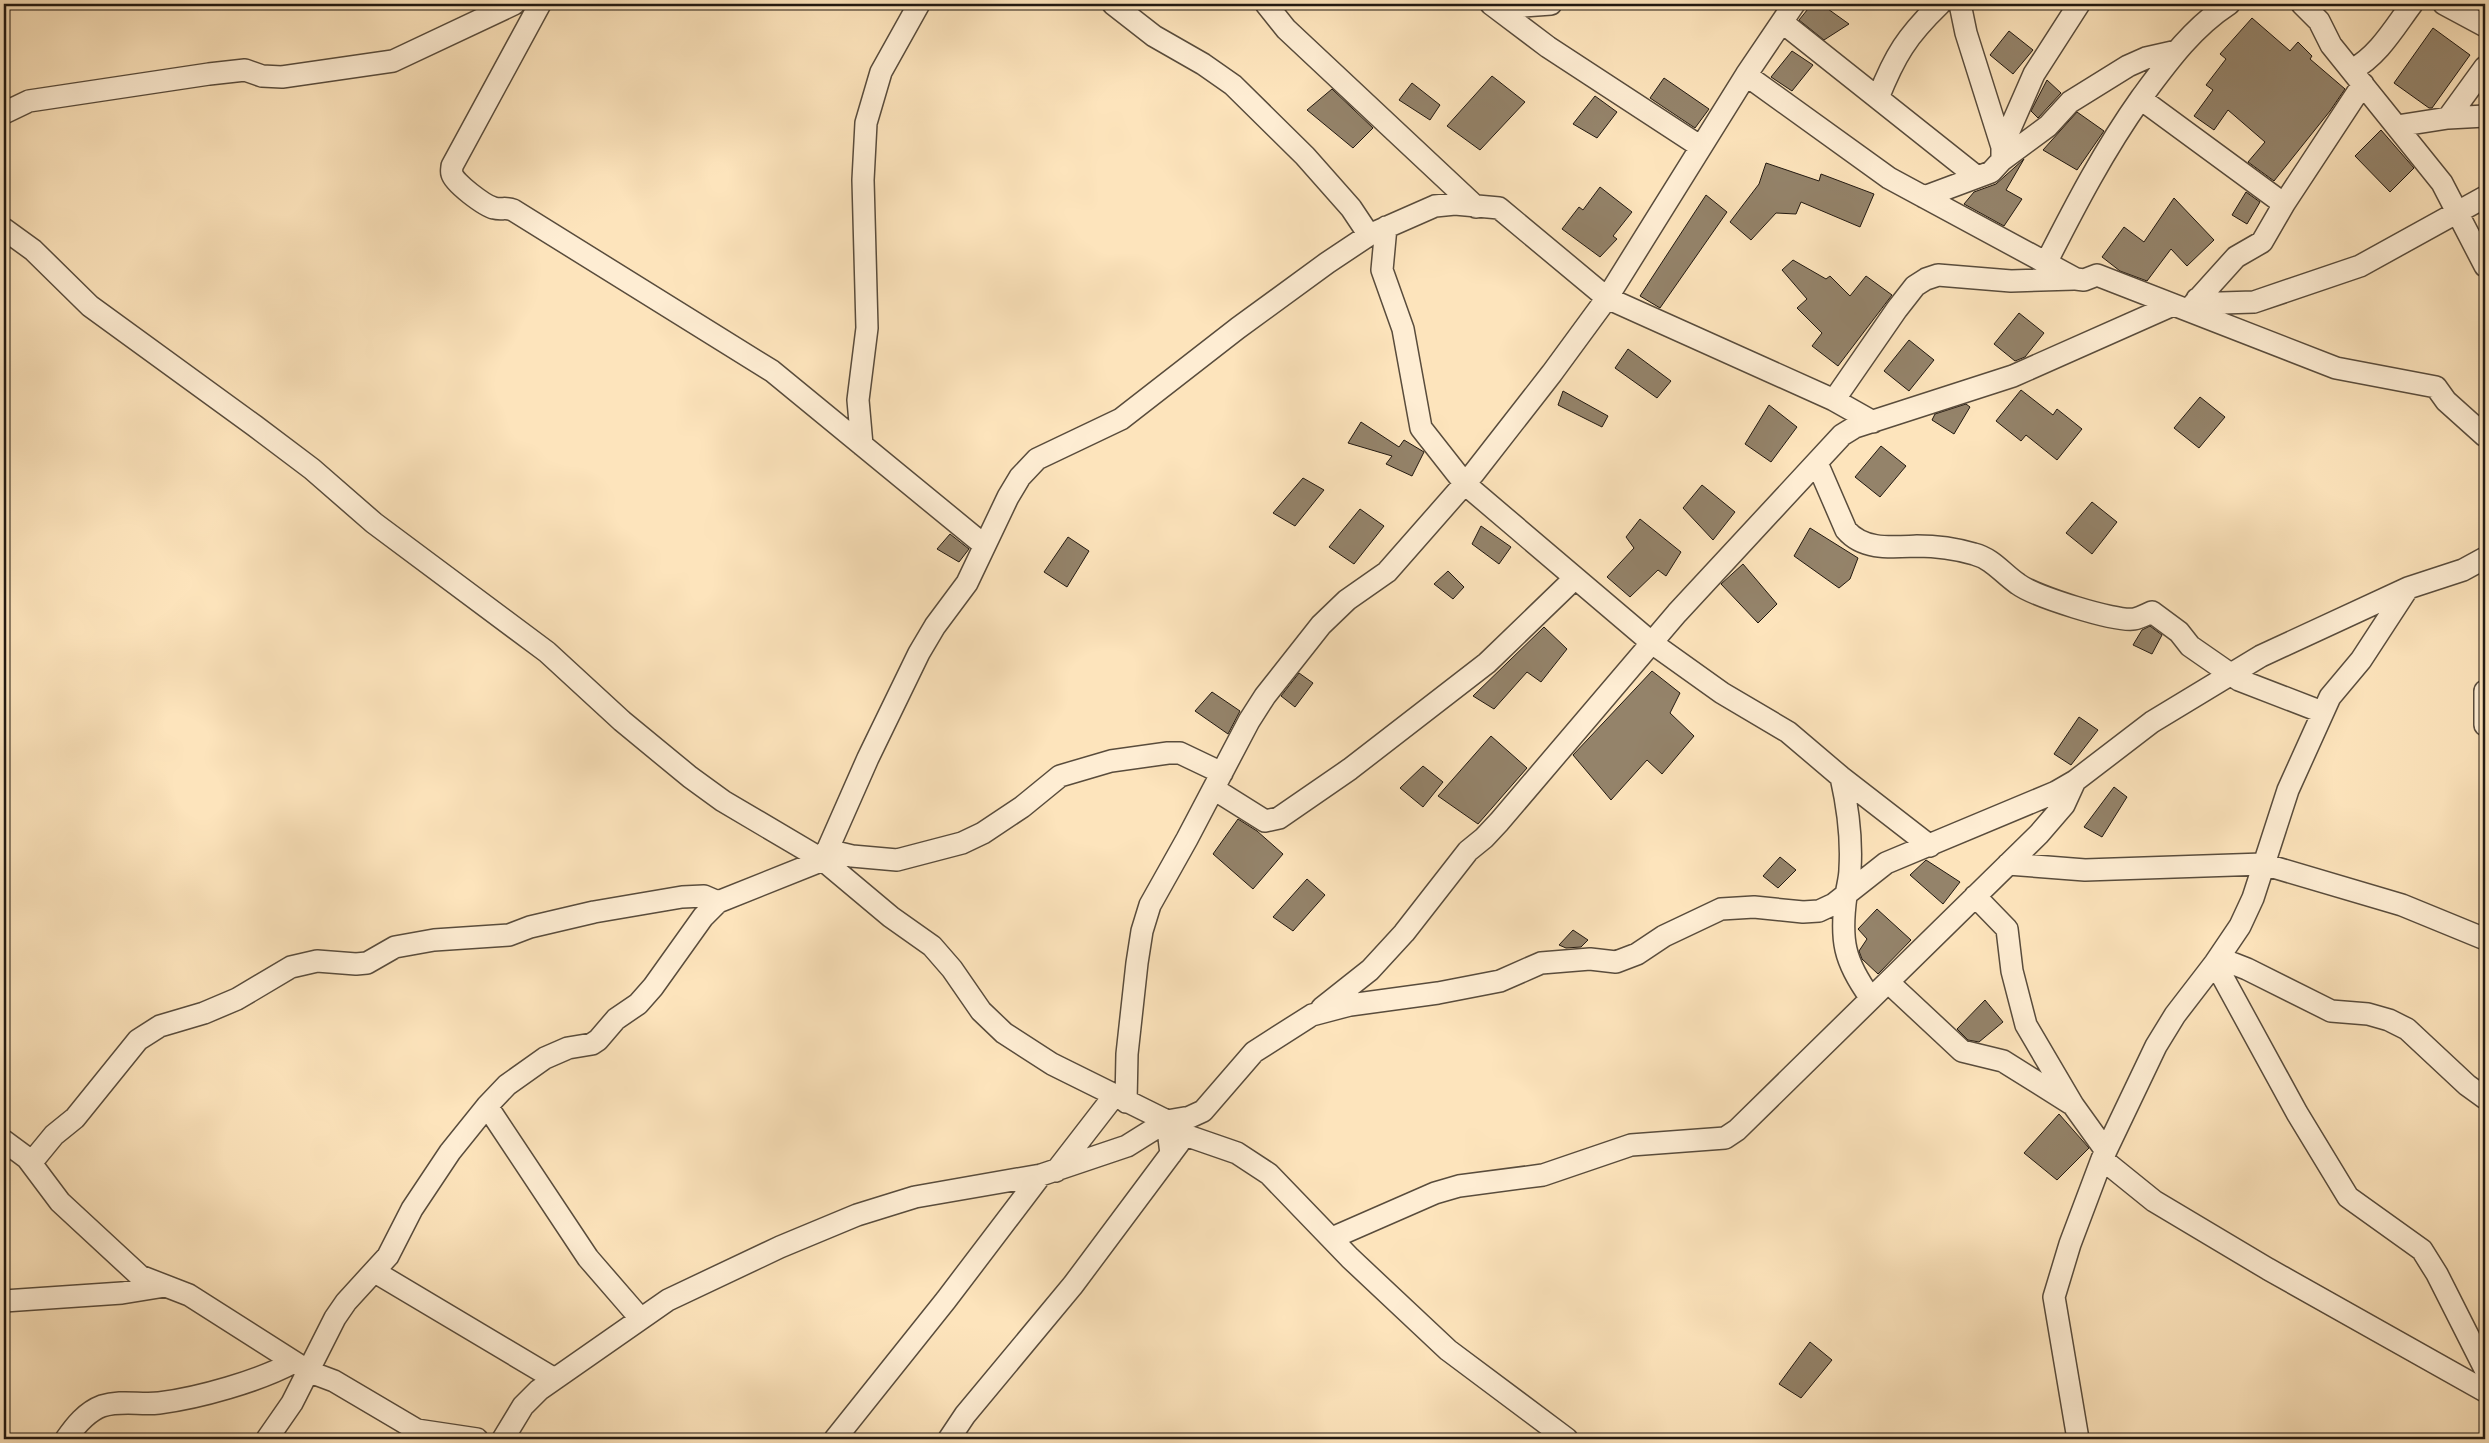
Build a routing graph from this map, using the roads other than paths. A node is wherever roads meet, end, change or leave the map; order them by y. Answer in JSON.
{"nodes":[{"id":1,"x":514,"y":4,"type":"edge"},
{"id":2,"x":540,"y":4,"type":"edge"},
{"id":3,"x":919,"y":4,"type":"edge"},
{"id":4,"x":1113,"y":4,"type":"edge"},
{"id":5,"x":1266,"y":4,"type":"edge"},
{"id":6,"x":1551,"y":4,"type":"edge"},
{"id":7,"x":1794,"y":4,"type":"edge"},
{"id":8,"x":1940,"y":4,"type":"edge"},
{"id":9,"x":1960,"y":4,"type":"edge"},
{"id":10,"x":2079,"y":4,"type":"edge"},
{"id":11,"x":2229,"y":4,"type":"edge"},
{"id":12,"x":2302,"y":4,"type":"edge"},
{"id":13,"x":2412,"y":4,"type":"edge"},
{"id":14,"x":2444,"y":4,"type":"edge"},
{"id":15,"x":1494,"y":6,"type":"edge"},
{"id":16,"x":1782,"y":22,"type":"junction"},
{"id":17,"x":2485,"y":26,"type":"edge"},
{"id":18,"x":2177,"y":51,"type":"junction"},
{"id":19,"x":2485,"y":67,"type":"edge"},
{"id":20,"x":1746,"y":75,"type":"junction"},
{"id":21,"x":2357,"y":77,"type":"junction"},
{"id":22,"x":1878,"y":98,"type":"junction"},
{"id":23,"x":2141,"y":99,"type":"junction"},
{"id":24,"x":4,"y":113,"type":"edge"},
{"id":25,"x":2485,"y":116,"type":"edge"},
{"id":26,"x":2448,"y":118,"type":"junction"},
{"id":27,"x":2398,"y":126,"type":"junction"},
{"id":28,"x":1701,"y":147,"type":"junction"},
{"id":29,"x":2002,"y":154,"type":"junction"},
{"id":30,"x":1977,"y":177,"type":"junction"},
{"id":31,"x":1924,"y":197,"type":"junction"},
{"id":32,"x":2485,"y":197,"type":"edge"},
{"id":33,"x":2284,"y":204,"type":"junction"},
{"id":34,"x":1476,"y":207,"type":"junction"},
{"id":35,"x":2456,"y":212,"type":"junction"},
{"id":36,"x":4,"y":229,"type":"edge"},
{"id":37,"x":1377,"y":231,"type":"junction"},
{"id":38,"x":2046,"y":263,"type":"junction"},
{"id":39,"x":2485,"y":266,"type":"edge"},
{"id":40,"x":2076,"y":279,"type":"junction"},
{"id":41,"x":1607,"y":298,"type":"junction"},
{"id":42,"x":2186,"y":305,"type":"junction"},
{"id":43,"x":1834,"y":400,"type":"junction"},
{"id":44,"x":1873,"y":422,"type":"junction"},
{"id":45,"x":2485,"y":436,"type":"edge"},
{"id":46,"x":862,"y":445,"type":"junction"},
{"id":47,"x":1816,"y":463,"type":"junction"},
{"id":48,"x":1464,"y":484,"type":"junction"},
{"id":49,"x":984,"y":545,"type":"junction"},
{"id":50,"x":2485,"y":558,"type":"edge"},
{"id":51,"x":1575,"y":578,"type":"junction"},
{"id":52,"x":2408,"y":588,"type":"junction"},
{"id":53,"x":1652,"y":643,"type":"junction"},
{"id":54,"x":2230,"y":673,"type":"junction"},
{"id":55,"x":2485,"y":691,"type":"edge"},
{"id":56,"x":2322,"y":712,"type":"junction"},
{"id":57,"x":2485,"y":725,"type":"edge"},
{"id":58,"x":1841,"y":777,"type":"junction"},
{"id":59,"x":1218,"y":781,"type":"junction"},
{"id":60,"x":2075,"y":781,"type":"junction"},
{"id":61,"x":1930,"y":846,"type":"junction"},
{"id":62,"x":825,"y":855,"type":"junction"},
{"id":63,"x":2008,"y":864,"type":"junction"},
{"id":64,"x":2263,"y":864,"type":"junction"},
{"id":65,"x":1846,"y":895,"type":"junction"},
{"id":66,"x":1975,"y":896,"type":"junction"},
{"id":67,"x":718,"y":902,"type":"junction"},
{"id":68,"x":2485,"y":939,"type":"edge"},
{"id":69,"x":2217,"y":960,"type":"junction"},
{"id":70,"x":1888,"y":982,"type":"junction"},
{"id":71,"x":1870,"y":997,"type":"junction"},
{"id":72,"x":1312,"y":1015,"type":"junction"},
{"id":73,"x":2485,"y":1098,"type":"edge"},
{"id":74,"x":1120,"y":1099,"type":"junction"},
{"id":75,"x":2073,"y":1105,"type":"junction"},
{"id":76,"x":486,"y":1106,"type":"junction"},
{"id":77,"x":1203,"y":1111,"type":"junction"},
{"id":78,"x":1166,"y":1121,"type":"junction"},
{"id":79,"x":1185,"y":1135,"type":"junction"},
{"id":80,"x":4,"y":1142,"type":"edge"},
{"id":81,"x":1171,"y":1154,"type":"junction"},
{"id":82,"x":2104,"y":1155,"type":"junction"},
{"id":83,"x":31,"y":1162,"type":"junction"},
{"id":84,"x":1049,"y":1173,"type":"junction"},
{"id":85,"x":1332,"y":1238,"type":"junction"},
{"id":86,"x":375,"y":1272,"type":"junction"},
{"id":87,"x":168,"y":1286,"type":"junction"},
{"id":88,"x":4,"y":1301,"type":"edge"},
{"id":89,"x":640,"y":1318,"type":"junction"},
{"id":90,"x":302,"y":1367,"type":"junction"},
{"id":91,"x":2485,"y":1369,"type":"edge"},
{"id":92,"x":553,"y":1378,"type":"junction"},
{"id":93,"x":2485,"y":1390,"type":"edge"},
{"id":94,"x":66,"y":1439,"type":"edge"},
{"id":95,"x":267,"y":1439,"type":"edge"},
{"id":96,"x":477,"y":1439,"type":"edge"},
{"id":97,"x":502,"y":1439,"type":"edge"},
{"id":98,"x":835,"y":1439,"type":"edge"},
{"id":99,"x":949,"y":1439,"type":"edge"},
{"id":100,"x":1566,"y":1439,"type":"edge"},
{"id":101,"x":2078,"y":1439,"type":"edge"}],
"edges":[{"from":1,"to":24,"type":"street"},
{"from":2,"to":46,"type":"street"},
{"from":3,"to":46,"type":"street"},
{"from":4,"to":37,"type":"street"},
{"from":5,"to":34,"type":"street"},
{"from":6,"to":15,"type":"street"},
{"from":7,"to":16,"type":"street"},
{"from":8,"to":22,"type":"street"},
{"from":9,"to":29,"type":"street"},
{"from":10,"to":29,"type":"street"},
{"from":11,"to":18,"type":"street"},
{"from":12,"to":21,"type":"street"},
{"from":13,"to":21,"type":"street"},
{"from":14,"to":17,"type":"street"},
{"from":15,"to":28,"type":"street"},
{"from":16,"to":20,"type":"street"},
{"from":16,"to":22,"type":"street"},
{"from":18,"to":23,"type":"street"},
{"from":18,"to":29,"type":"street"},
{"from":19,"to":26,"type":"street"},
{"from":20,"to":28,"type":"street"},
{"from":20,"to":31,"type":"street"},
{"from":21,"to":27,"type":"street"},
{"from":21,"to":33,"type":"street"},
{"from":22,"to":30,"type":"street"},
{"from":23,"to":33,"type":"street"},
{"from":23,"to":38,"type":"street"},
{"from":25,"to":26,"type":"street"},
{"from":26,"to":27,"type":"street"},
{"from":27,"to":35,"type":"street"},
{"from":28,"to":41,"type":"street"},
{"from":29,"to":30,"type":"street"},
{"from":30,"to":31,"type":"street"},
{"from":31,"to":38,"type":"street"},
{"from":32,"to":35,"type":"street"},
{"from":33,"to":42,"type":"street"},
{"from":34,"to":37,"type":"street"},
{"from":34,"to":41,"type":"street"},
{"from":35,"to":39,"type":"street"},
{"from":35,"to":42,"type":"street"},
{"from":36,"to":62,"type":"street"},
{"from":37,"to":48,"type":"street"},
{"from":37,"to":49,"type":"street"},
{"from":38,"to":40,"type":"street"},
{"from":40,"to":42,"type":"street"},
{"from":40,"to":43,"type":"street"},
{"from":41,"to":43,"type":"street"},
{"from":41,"to":48,"type":"street"},
{"from":42,"to":44,"type":"street"},
{"from":42,"to":45,"type":"street"},
{"from":43,"to":44,"type":"street"},
{"from":44,"to":47,"type":"street"},
{"from":46,"to":49,"type":"street"},
{"from":47,"to":53,"type":"street"},
{"from":47,"to":54,"type":"street"},
{"from":48,"to":51,"type":"street"},
{"from":48,"to":59,"type":"street"},
{"from":49,"to":62,"type":"street"},
{"from":50,"to":52,"type":"street"},
{"from":51,"to":53,"type":"street"},
{"from":51,"to":59,"type":"street"},
{"from":52,"to":54,"type":"street"},
{"from":52,"to":56,"type":"street"},
{"from":53,"to":58,"type":"street"},
{"from":53,"to":72,"type":"street"},
{"from":54,"to":56,"type":"street"},
{"from":54,"to":60,"type":"street"},
{"from":55,"to":57,"type":"street"},
{"from":56,"to":64,"type":"street"},
{"from":58,"to":61,"type":"street"},
{"from":58,"to":65,"type":"street"},
{"from":59,"to":62,"type":"street"},
{"from":59,"to":74,"type":"street"},
{"from":60,"to":61,"type":"street"},
{"from":60,"to":63,"type":"street"},
{"from":61,"to":65,"type":"street"},
{"from":62,"to":67,"type":"street"},
{"from":62,"to":74,"type":"street"},
{"from":63,"to":64,"type":"street"},
{"from":63,"to":66,"type":"street"},
{"from":64,"to":68,"type":"street"},
{"from":64,"to":69,"type":"street"},
{"from":65,"to":71,"type":"street"},
{"from":65,"to":72,"type":"street"},
{"from":66,"to":70,"type":"street"},
{"from":66,"to":75,"type":"street"},
{"from":67,"to":76,"type":"street"},
{"from":67,"to":83,"type":"street"},
{"from":69,"to":73,"type":"street"},
{"from":69,"to":82,"type":"street"},
{"from":69,"to":91,"type":"street"},
{"from":70,"to":71,"type":"street"},
{"from":70,"to":75,"type":"street"},
{"from":71,"to":85,"type":"street"},
{"from":72,"to":77,"type":"street"},
{"from":74,"to":78,"type":"street"},
{"from":74,"to":84,"type":"street"},
{"from":75,"to":82,"type":"street"},
{"from":76,"to":86,"type":"street"},
{"from":76,"to":89,"type":"street"},
{"from":77,"to":78,"type":"street"},
{"from":77,"to":79,"type":"street"},
{"from":78,"to":81,"type":"street"},
{"from":78,"to":84,"type":"street"},
{"from":79,"to":81,"type":"street"},
{"from":79,"to":85,"type":"street"},
{"from":80,"to":83,"type":"street"},
{"from":81,"to":99,"type":"street"},
{"from":82,"to":93,"type":"street"},
{"from":82,"to":101,"type":"street"},
{"from":83,"to":87,"type":"street"},
{"from":84,"to":89,"type":"street"},
{"from":84,"to":98,"type":"street"},
{"from":85,"to":100,"type":"street"},
{"from":86,"to":90,"type":"street"},
{"from":86,"to":92,"type":"street"},
{"from":87,"to":88,"type":"street"},
{"from":87,"to":90,"type":"street"},
{"from":89,"to":92,"type":"street"},
{"from":90,"to":94,"type":"street"},
{"from":90,"to":95,"type":"street"},
{"from":90,"to":96,"type":"street"},
{"from":92,"to":97,"type":"street"}]}
